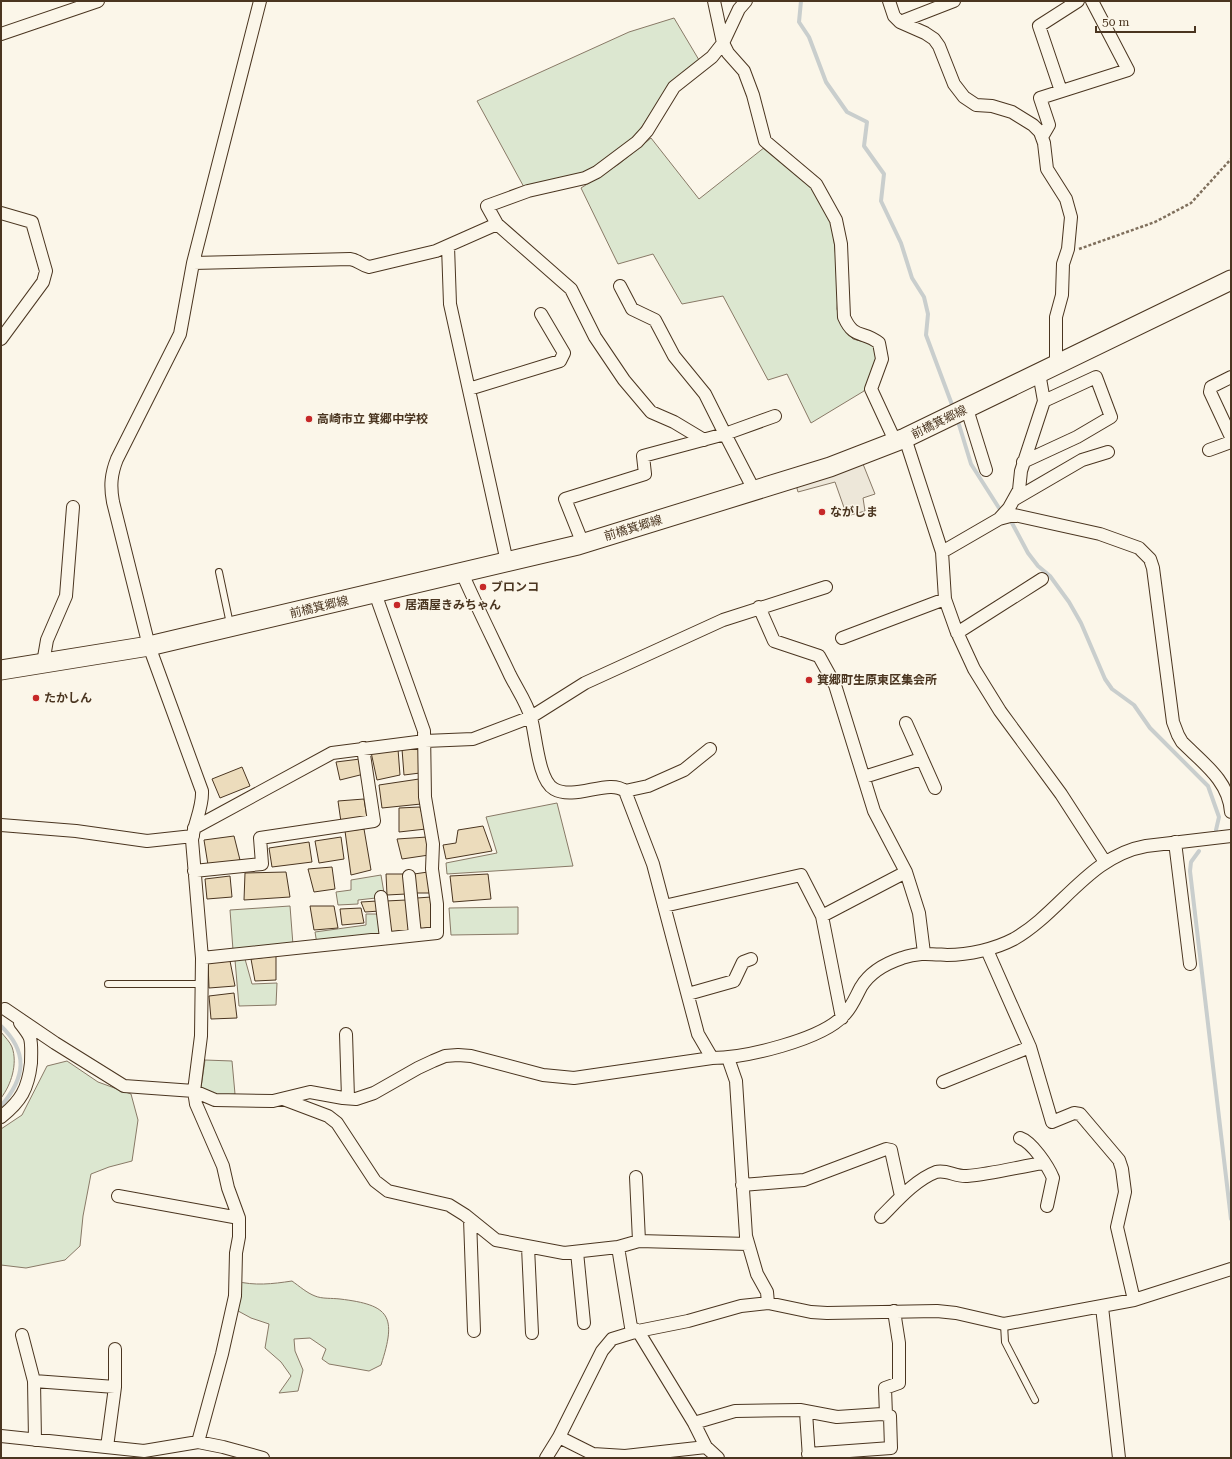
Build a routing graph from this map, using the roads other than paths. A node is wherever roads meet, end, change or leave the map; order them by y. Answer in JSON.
{"nodes":[{"id":1,"x":98,"y":1,"type":"edge"},
{"id":2,"x":260,"y":1,"type":"edge"},
{"id":3,"x":714,"y":1,"type":"edge"},
{"id":4,"x":746,"y":1,"type":"edge"},
{"id":5,"x":889,"y":1,"type":"edge"},
{"id":6,"x":954,"y":1,"type":"edge"},
{"id":7,"x":1078,"y":1,"type":"edge"},
{"id":8,"x":1092,"y":1,"type":"edge"},
{"id":9,"x":900,"y":22,"type":"junction"},
{"id":10,"x":1,"y":34,"type":"edge"},
{"id":11,"x":723,"y":43,"type":"junction"},
{"id":12,"x":1061,"y":91,"type":"junction"},
{"id":13,"x":1042,"y":137,"type":"junction"},
{"id":14,"x":1,"y":213,"type":"edge"},
{"id":15,"x":497,"y":224,"type":"junction"},
{"id":16,"x":448,"y":246,"type":"junction"},
{"id":17,"x":192,"y":263,"type":"junction"},
{"id":18,"x":1231,"y":280,"type":"edge"},
{"id":19,"x":620,"y":286,"type":"dead end"},
{"id":20,"x":541,"y":314,"type":"dead end"},
{"id":21,"x":1,"y":339,"type":"edge"},
{"id":22,"x":1056,"y":364,"type":"junction"},
{"id":23,"x":1039,"y":373,"type":"junction"},
{"id":24,"x":1231,"y":377,"type":"edge"},
{"id":25,"x":469,"y":389,"type":"junction"},
{"id":26,"x":1044,"y":401,"type":"junction"},
{"id":27,"x":961,"y":412,"type":"junction"},
{"id":28,"x":775,"y":416,"type":"dead end"},
{"id":29,"x":725,"y":434,"type":"junction"},
{"id":30,"x":1231,"y":437,"type":"edge"},
{"id":31,"x":704,"y":440,"type":"junction"},
{"id":32,"x":900,"y":440,"type":"junction"},
{"id":33,"x":1231,"y":442,"type":"edge"},
{"id":34,"x":1209,"y":450,"type":"dead end"},
{"id":35,"x":1108,"y":452,"type":"dead end"},
{"id":36,"x":1023,"y":462,"type":"junction"},
{"id":37,"x":986,"y":470,"type":"dead end"},
{"id":38,"x":754,"y":490,"type":"junction"},
{"id":39,"x":1014,"y":499,"type":"junction"},
{"id":40,"x":73,"y":507,"type":"dead end"},
{"id":41,"x":999,"y":519,"type":"junction"},
{"id":42,"x":583,"y":544,"type":"junction"},
{"id":43,"x":942,"y":552,"type":"junction"},
{"id":44,"x":507,"y":562,"type":"junction"},
{"id":45,"x":219,"y":572,"type":"dead end"},
{"id":46,"x":462,"y":573,"type":"junction"},
{"id":47,"x":1042,"y":579,"type":"dead end"},
{"id":48,"x":826,"y":587,"type":"dead end"},
{"id":49,"x":375,"y":594,"type":"junction"},
{"id":50,"x":946,"y":599,"type":"junction"},
{"id":51,"x":759,"y":607,"type":"junction"},
{"id":52,"x":231,"y":627,"type":"junction"},
{"id":53,"x":957,"y":632,"type":"junction"},
{"id":54,"x":842,"y":638,"type":"dead end"},
{"id":55,"x":149,"y":646,"type":"junction"},
{"id":56,"x":43,"y":663,"type":"junction"},
{"id":57,"x":1,"y":670,"type":"edge"},
{"id":58,"x":531,"y":717,"type":"junction"},
{"id":59,"x":906,"y":722,"type":"dead end"},
{"id":60,"x":424,"y":741,"type":"junction"},
{"id":61,"x":363,"y":748,"type":"junction"},
{"id":62,"x":710,"y":749,"type":"dead end"},
{"id":63,"x":921,"y":759,"type":"junction"},
{"id":64,"x":864,"y":777,"type":"junction"},
{"id":65,"x":935,"y":788,"type":"dead end"},
{"id":66,"x":624,"y":791,"type":"junction"},
{"id":67,"x":1231,"y":812,"type":"edge"},
{"id":68,"x":1,"y":825,"type":"edge"},
{"id":69,"x":193,"y":832,"type":"junction"},
{"id":70,"x":1231,"y":836,"type":"edge"},
{"id":71,"x":1175,"y":842,"type":"junction"},
{"id":72,"x":1105,"y":862,"type":"junction"},
{"id":73,"x":194,"y":871,"type":"junction"},
{"id":74,"x":906,"y":872,"type":"junction"},
{"id":75,"x":409,"y":876,"type":"dead end"},
{"id":76,"x":381,"y":897,"type":"dead end"},
{"id":77,"x":664,"y":906,"type":"junction"},
{"id":78,"x":822,"y":916,"type":"junction"},
{"id":79,"x":415,"y":935,"type":"junction"},
{"id":80,"x":386,"y":938,"type":"junction"},
{"id":81,"x":987,"y":950,"type":"junction"},
{"id":82,"x":924,"y":953,"type":"junction"},
{"id":83,"x":202,"y":958,"type":"junction"},
{"id":84,"x":751,"y":959,"type":"dead end"},
{"id":85,"x":1190,"y":964,"type":"dead end"},
{"id":86,"x":108,"y":984,"type":"dead end"},
{"id":87,"x":202,"y":984,"type":"junction"},
{"id":88,"x":688,"y":994,"type":"junction"},
{"id":89,"x":3,"y":1007,"type":"edge"},
{"id":90,"x":842,"y":1018,"type":"junction"},
{"id":91,"x":346,"y":1034,"type":"dead end"},
{"id":92,"x":1030,"y":1047,"type":"junction"},
{"id":93,"x":712,"y":1058,"type":"junction"},
{"id":94,"x":728,"y":1058,"type":"junction"},
{"id":95,"x":943,"y":1082,"type":"dead end"},
{"id":96,"x":194,"y":1091,"type":"junction"},
{"id":97,"x":348,"y":1098,"type":"junction"},
{"id":98,"x":283,"y":1099,"type":"junction"},
{"id":99,"x":1,"y":1117,"type":"edge"},
{"id":100,"x":1020,"y":1138,"type":"dead end"},
{"id":101,"x":1043,"y":1163,"type":"junction"},
{"id":102,"x":636,"y":1177,"type":"dead end"},
{"id":103,"x":742,"y":1186,"type":"junction"},
{"id":104,"x":118,"y":1196,"type":"dead end"},
{"id":105,"x":901,"y":1196,"type":"junction"},
{"id":106,"x":1047,"y":1206,"type":"dead end"},
{"id":107,"x":881,"y":1217,"type":"dead end"},
{"id":108,"x":239,"y":1218,"type":"junction"},
{"id":109,"x":470,"y":1219,"type":"junction"},
{"id":110,"x":639,"y":1241,"type":"junction"},
{"id":111,"x":748,"y":1244,"type":"junction"},
{"id":112,"x":528,"y":1247,"type":"junction"},
{"id":113,"x":618,"y":1247,"type":"junction"},
{"id":114,"x":577,"y":1252,"type":"junction"},
{"id":115,"x":1231,"y":1269,"type":"edge"},
{"id":116,"x":1134,"y":1300,"type":"junction"},
{"id":117,"x":768,"y":1303,"type":"junction"},
{"id":118,"x":1102,"y":1307,"type":"junction"},
{"id":119,"x":894,"y":1311,"type":"junction"},
{"id":120,"x":584,"y":1323,"type":"dead end"},
{"id":121,"x":1004,"y":1324,"type":"junction"},
{"id":122,"x":474,"y":1331,"type":"dead end"},
{"id":123,"x":638,"y":1331,"type":"junction"},
{"id":124,"x":532,"y":1333,"type":"dead end"},
{"id":125,"x":22,"y":1335,"type":"dead end"},
{"id":126,"x":115,"y":1349,"type":"dead end"},
{"id":127,"x":34,"y":1381,"type":"junction"},
{"id":128,"x":114,"y":1387,"type":"junction"},
{"id":129,"x":1034,"y":1400,"type":"dead end"},
{"id":130,"x":806,"y":1412,"type":"junction"},
{"id":131,"x":886,"y":1415,"type":"junction"},
{"id":132,"x":694,"y":1423,"type":"junction"},
{"id":133,"x":1,"y":1436,"type":"edge"},
{"id":134,"x":559,"y":1437,"type":"junction"},
{"id":135,"x":35,"y":1440,"type":"junction"},
{"id":136,"x":198,"y":1442,"type":"junction"},
{"id":137,"x":108,"y":1446,"type":"junction"},
{"id":138,"x":706,"y":1447,"type":"junction"},
{"id":139,"x":891,"y":1453,"type":"edge"},
{"id":140,"x":122,"y":1454,"type":"edge"},
{"id":141,"x":144,"y":1455,"type":"edge"},
{"id":142,"x":809,"y":1456,"type":"edge"},
{"id":143,"x":263,"y":1458,"type":"edge"},
{"id":144,"x":546,"y":1458,"type":"edge"},
{"id":145,"x":718,"y":1458,"type":"edge"},
{"id":146,"x":1119,"y":1458,"type":"edge"}],
"edges":[{"from":1,"to":10,"type":"street"},
{"from":2,"to":17,"type":"street"},
{"from":3,"to":11,"type":"street"},
{"from":4,"to":11,"type":"street"},
{"from":5,"to":9,"type":"street"},
{"from":6,"to":9,"type":"street"},
{"from":7,"to":12,"type":"street"},
{"from":8,"to":12,"type":"street"},
{"from":9,"to":13,"type":"street"},
{"from":11,"to":15,"type":"street"},
{"from":11,"to":32,"type":"street"},
{"from":12,"to":13,"type":"street"},
{"from":13,"to":22,"type":"street"},
{"from":14,"to":21,"type":"street"},
{"from":15,"to":16,"type":"street"},
{"from":15,"to":31,"type":"street"},
{"from":16,"to":17,"type":"street"},
{"from":16,"to":25,"type":"street"},
{"from":17,"to":55,"type":"street"},
{"from":18,"to":22,"type":"main road","name":"前橋箕郷線"},
{"from":19,"to":29,"type":"street"},
{"from":20,"to":25,"type":"street"},
{"from":22,"to":23,"type":"main road","name":"前橋箕郷線"},
{"from":23,"to":26,"type":"street"},
{"from":23,"to":27,"type":"main road","name":"前橋箕郷線"},
{"from":24,"to":30,"type":"street"},
{"from":25,"to":44,"type":"street"},
{"from":26,"to":36,"type":"street"},
{"from":26,"to":36,"type":"street"},
{"from":27,"to":32,"type":"main road","name":"前橋箕郷線"},
{"from":27,"to":37,"type":"street"},
{"from":28,"to":29,"type":"street"},
{"from":29,"to":31,"type":"street"},
{"from":29,"to":38,"type":"street"},
{"from":31,"to":42,"type":"street"},
{"from":32,"to":38,"type":"main road","name":"前橋箕郷線"},
{"from":32,"to":43,"type":"street"},
{"from":33,"to":34,"type":"street"},
{"from":35,"to":39,"type":"street"},
{"from":36,"to":39,"type":"street"},
{"from":38,"to":42,"type":"main road","name":"前橋箕郷線"},
{"from":39,"to":41,"type":"street"},
{"from":40,"to":56,"type":"street"},
{"from":41,"to":43,"type":"street"},
{"from":41,"to":67,"type":"street"},
{"from":42,"to":44,"type":"main road","name":"前橋箕郷線"},
{"from":43,"to":50,"type":"street"},
{"from":44,"to":46,"type":"main road","name":"前橋箕郷線"},
{"from":45,"to":52,"type":"lane"},
{"from":46,"to":49,"type":"main road","name":"前橋箕郷線"},
{"from":46,"to":58,"type":"street"},
{"from":47,"to":53,"type":"street"},
{"from":48,"to":51,"type":"street"},
{"from":49,"to":52,"type":"main road","name":"前橋箕郷線"},
{"from":49,"to":60,"type":"street"},
{"from":50,"to":53,"type":"street"},
{"from":50,"to":54,"type":"street"},
{"from":51,"to":58,"type":"street"},
{"from":51,"to":64,"type":"street"},
{"from":52,"to":55,"type":"main road","name":"前橋箕郷線"},
{"from":53,"to":72,"type":"street"},
{"from":55,"to":56,"type":"main road","name":"前橋箕郷線"},
{"from":55,"to":69,"type":"street"},
{"from":56,"to":57,"type":"main road","name":"前橋箕郷線"},
{"from":58,"to":60,"type":"street"},
{"from":58,"to":66,"type":"street"},
{"from":59,"to":63,"type":"street"},
{"from":60,"to":61,"type":"street"},
{"from":60,"to":79,"type":"street"},
{"from":61,"to":69,"type":"street"},
{"from":61,"to":73,"type":"street"},
{"from":62,"to":66,"type":"street"},
{"from":63,"to":64,"type":"street"},
{"from":63,"to":65,"type":"street"},
{"from":64,"to":74,"type":"street"},
{"from":66,"to":77,"type":"street"},
{"from":68,"to":69,"type":"street"},
{"from":69,"to":73,"type":"street"},
{"from":70,"to":71,"type":"street"},
{"from":71,"to":72,"type":"street"},
{"from":71,"to":85,"type":"street"},
{"from":72,"to":81,"type":"street"},
{"from":73,"to":83,"type":"street"},
{"from":74,"to":78,"type":"street"},
{"from":74,"to":82,"type":"street"},
{"from":75,"to":79,"type":"street"},
{"from":76,"to":80,"type":"street"},
{"from":77,"to":78,"type":"street"},
{"from":77,"to":88,"type":"street"},
{"from":78,"to":90,"type":"street"},
{"from":79,"to":80,"type":"street"},
{"from":80,"to":83,"type":"street"},
{"from":81,"to":82,"type":"street"},
{"from":81,"to":92,"type":"street"},
{"from":82,"to":90,"type":"street"},
{"from":83,"to":87,"type":"street"},
{"from":84,"to":88,"type":"street"},
{"from":86,"to":87,"type":"lane"},
{"from":87,"to":96,"type":"street"},
{"from":88,"to":93,"type":"street"},
{"from":89,"to":96,"type":"street"},
{"from":89,"to":99,"type":"street"},
{"from":90,"to":94,"type":"street"},
{"from":91,"to":97,"type":"street"},
{"from":92,"to":95,"type":"street"},
{"from":92,"to":116,"type":"street"},
{"from":93,"to":94,"type":"street"},
{"from":93,"to":97,"type":"street"},
{"from":94,"to":103,"type":"street"},
{"from":96,"to":98,"type":"street"},
{"from":96,"to":108,"type":"street"},
{"from":97,"to":98,"type":"street"},
{"from":98,"to":109,"type":"street"},
{"from":100,"to":101,"type":"street"},
{"from":101,"to":105,"type":"street"},
{"from":101,"to":106,"type":"street"},
{"from":102,"to":110,"type":"street"},
{"from":103,"to":105,"type":"street"},
{"from":103,"to":111,"type":"street"},
{"from":104,"to":108,"type":"street"},
{"from":105,"to":107,"type":"street"},
{"from":108,"to":136,"type":"street"},
{"from":109,"to":112,"type":"street"},
{"from":109,"to":122,"type":"street"},
{"from":110,"to":111,"type":"street"},
{"from":110,"to":113,"type":"street"},
{"from":111,"to":117,"type":"street"},
{"from":112,"to":114,"type":"street"},
{"from":112,"to":124,"type":"street"},
{"from":113,"to":114,"type":"street"},
{"from":113,"to":123,"type":"street"},
{"from":114,"to":120,"type":"street"},
{"from":115,"to":116,"type":"street"},
{"from":116,"to":118,"type":"street"},
{"from":117,"to":119,"type":"street"},
{"from":117,"to":123,"type":"street"},
{"from":118,"to":121,"type":"street"},
{"from":118,"to":146,"type":"street"},
{"from":119,"to":121,"type":"street"},
{"from":119,"to":131,"type":"street"},
{"from":121,"to":129,"type":"lane"},
{"from":123,"to":132,"type":"street"},
{"from":123,"to":134,"type":"street"},
{"from":125,"to":127,"type":"street"},
{"from":126,"to":128,"type":"street"},
{"from":127,"to":128,"type":"street"},
{"from":127,"to":135,"type":"street"},
{"from":128,"to":137,"type":"street"},
{"from":130,"to":131,"type":"street"},
{"from":130,"to":132,"type":"street"},
{"from":130,"to":142,"type":"street"},
{"from":131,"to":139,"type":"street"},
{"from":132,"to":138,"type":"street"},
{"from":133,"to":135,"type":"street"},
{"from":134,"to":138,"type":"street"},
{"from":134,"to":144,"type":"street"},
{"from":135,"to":137,"type":"street"},
{"from":136,"to":141,"type":"street"},
{"from":136,"to":143,"type":"street"},
{"from":137,"to":140,"type":"street"},
{"from":138,"to":145,"type":"street"},
{"from":139,"to":142,"type":"street"},
{"from":140,"to":141,"type":"street"}]}
